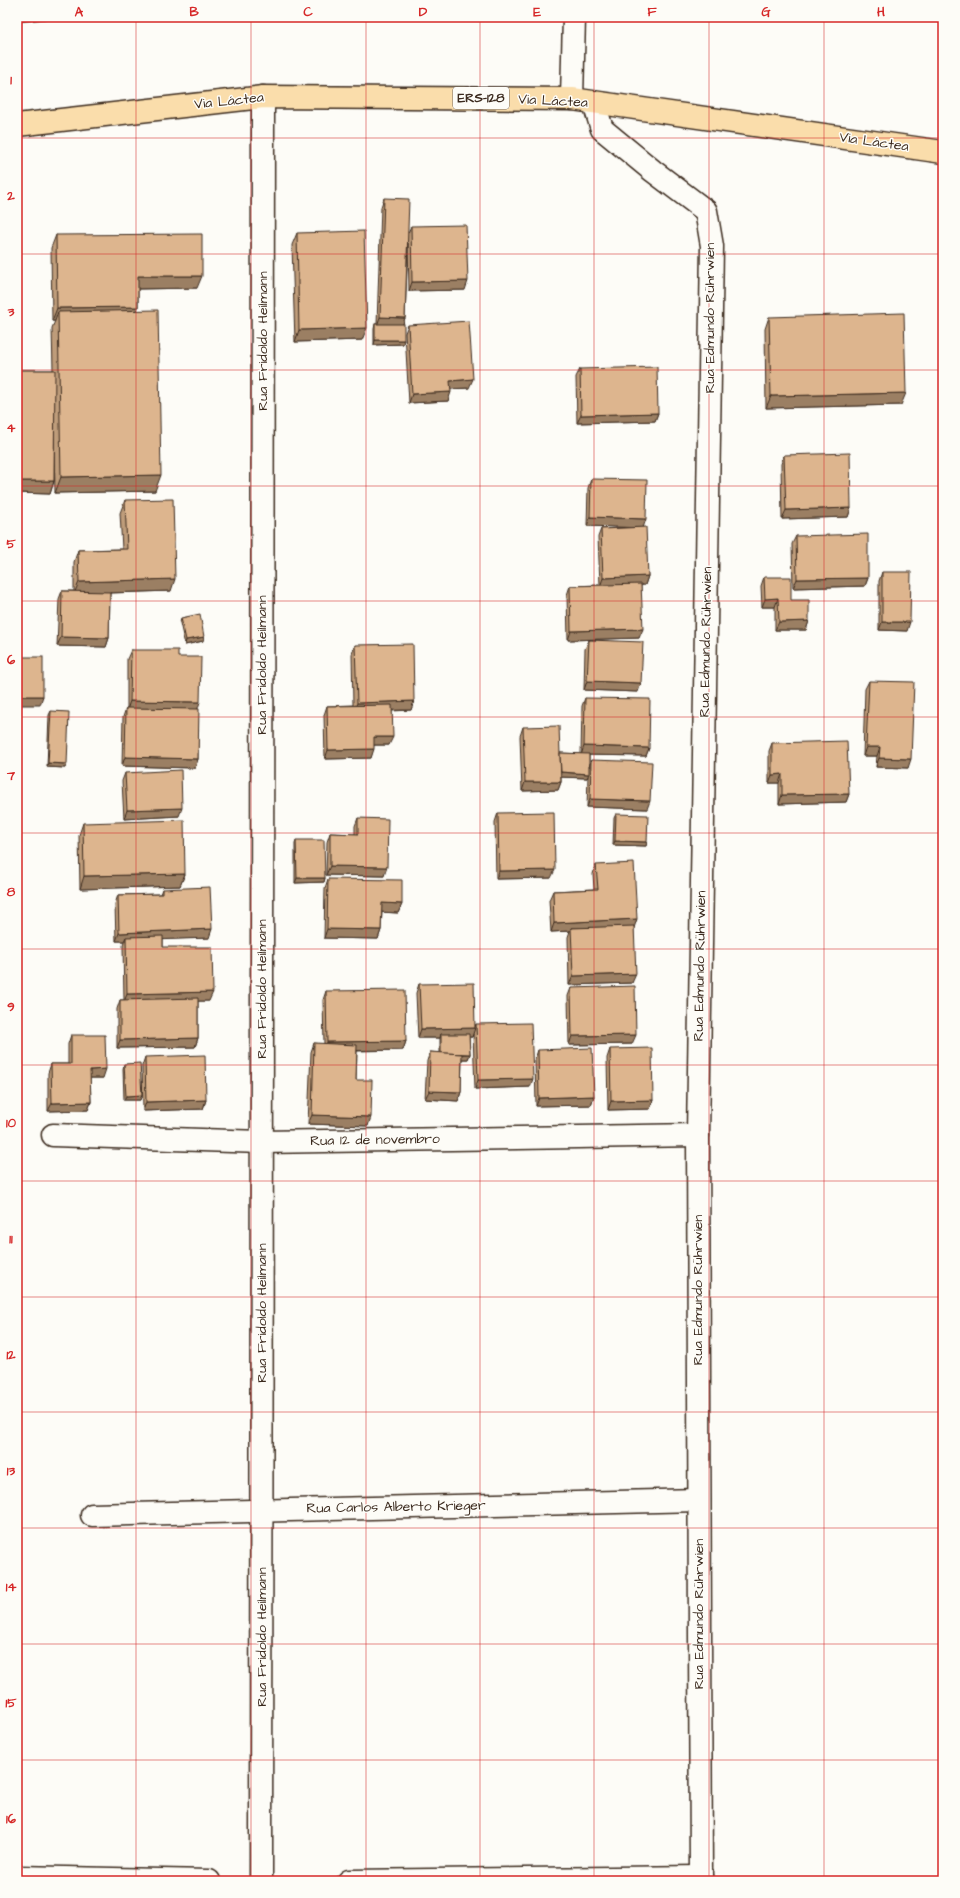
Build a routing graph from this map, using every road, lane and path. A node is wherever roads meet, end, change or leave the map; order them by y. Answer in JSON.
{"nodes":[{"id":1,"x":574,"y":17,"type":"edge"},
{"id":2,"x":263,"y":97,"type":"junction"},
{"id":3,"x":572,"y":99,"type":"junction"},
{"id":4,"x":594,"y":103,"type":"junction"},
{"id":5,"x":17,"y":125,"type":"edge"},
{"id":6,"x":943,"y":152,"type":"edge"},
{"id":7,"x":53,"y":1135,"type":"dead end"},
{"id":8,"x":698,"y":1135,"type":"junction"},
{"id":9,"x":262,"y":1142,"type":"junction"},
{"id":10,"x":699,"y":1500,"type":"junction"},
{"id":11,"x":262,"y":1510,"type":"junction"},
{"id":12,"x":92,"y":1514,"type":"dead end"},
{"id":13,"x":17,"y":1877,"type":"edge"},
{"id":14,"x":701,"y":1879,"type":"edge"},
{"id":15,"x":209,"y":1881,"type":"edge"},
{"id":16,"x":261,"y":1881,"type":"edge"},
{"id":17,"x":349,"y":1881,"type":"edge"}],
"edges":[{"from":1,"to":3,"type":"street"},
{"from":2,"to":3,"type":"main road","name":"Via Láctea","number":"ERS-128"},
{"from":2,"to":5,"type":"main road","name":"Via Láctea","number":"ERS-128"},
{"from":2,"to":9,"type":"street","name":"Rua Fridoldo Heilmann"},
{"from":3,"to":4,"type":"main road","name":"Via Láctea","number":"ERS-128"},
{"from":4,"to":6,"type":"main road","name":"Via Láctea","number":"ERS-128"},
{"from":4,"to":8,"type":"street","name":"Rua Edmundo Rührwien"},
{"from":7,"to":9,"type":"street","name":"Rua 12 de novembro"},
{"from":8,"to":9,"type":"street","name":"Rua 12 de novembro"},
{"from":8,"to":10,"type":"street","name":"Rua Edmundo Rührwien"},
{"from":9,"to":11,"type":"street","name":"Rua Fridoldo Heilmann"},
{"from":10,"to":11,"type":"street","name":"Rua Carlos Alberto Krieger"},
{"from":10,"to":14,"type":"street","name":"Rua Edmundo Rührwien"},
{"from":11,"to":12,"type":"street","name":"Rua Carlos Alberto Krieger"},
{"from":11,"to":16,"type":"street","name":"Rua Fridoldo Heilmann"},
{"from":13,"to":15,"type":"street"},
{"from":14,"to":17,"type":"street"}]}
